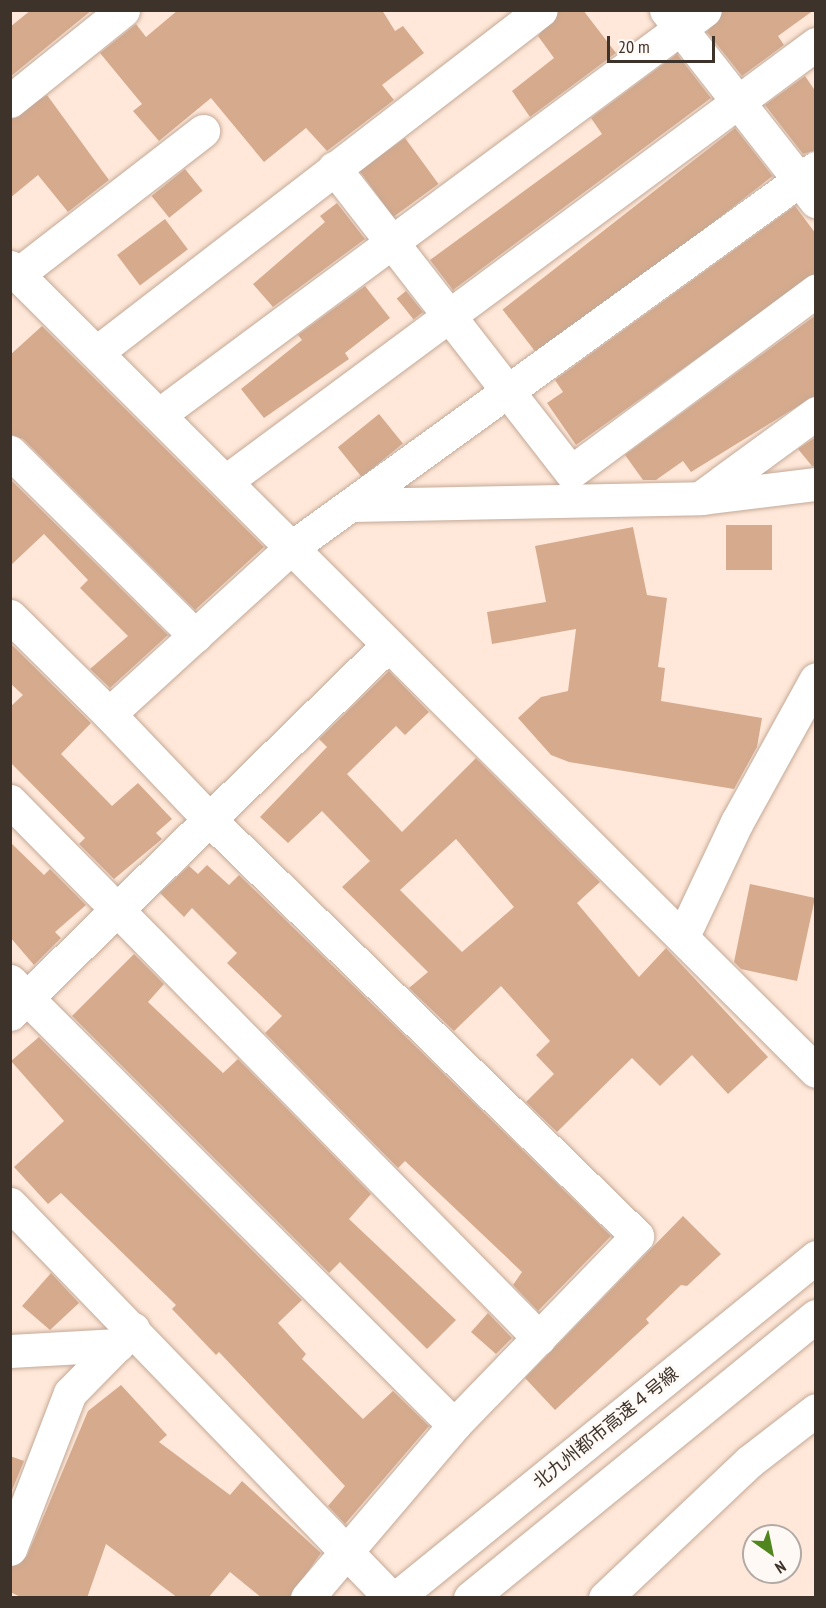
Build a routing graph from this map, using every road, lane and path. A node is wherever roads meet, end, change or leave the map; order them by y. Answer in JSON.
{"nodes":[{"id":1,"x":123,"y":10,"type":"edge"},
{"id":2,"x":541,"y":10,"type":"edge"},
{"id":3,"x":684,"y":17,"type":"edge"},
{"id":4,"x":816,"y":44,"type":"edge"},
{"id":5,"x":10,"y":101,"type":"edge"},
{"id":6,"x":737,"y":102,"type":"junction"},
{"id":7,"x":203,"y":131,"type":"dead end"},
{"id":8,"x":334,"y":168,"type":"junction"},
{"id":9,"x":810,"y":183,"type":"edge"},
{"id":10,"x":392,"y":242,"type":"junction"},
{"id":11,"x":14,"y":271,"type":"edge"},
{"id":12,"x":816,"y":291,"type":"edge"},
{"id":13,"x":449,"y":316,"type":"junction"},
{"id":14,"x":97,"y":352,"type":"junction"},
{"id":15,"x":509,"y":393,"type":"junction"},
{"id":16,"x":816,"y":413,"type":"edge"},
{"id":17,"x":160,"y":414,"type":"junction"},
{"id":18,"x":10,"y":452,"type":"edge"},
{"id":19,"x":226,"y":481,"type":"junction"},
{"id":20,"x":816,"y":484,"type":"edge"},
{"id":21,"x":700,"y":498,"type":"junction"},
{"id":22,"x":351,"y":505,"type":"junction"},
{"id":23,"x":292,"y":547,"type":"junction"},
{"id":24,"x":10,"y":616,"type":"edge"},
{"id":25,"x":195,"y":636,"type":"junction"},
{"id":26,"x":387,"y":646,"type":"junction"},
{"id":27,"x":816,"y":679,"type":"edge"},
{"id":28,"x":109,"y":714,"type":"junction"},
{"id":29,"x":10,"y":801,"type":"edge"},
{"id":30,"x":210,"y":820,"type":"junction"},
{"id":31,"x":120,"y":908,"type":"junction"},
{"id":32,"x":683,"y":936,"type":"junction"},
{"id":33,"x":16,"y":998,"type":"edge"},
{"id":34,"x":816,"y":1071,"type":"edge"},
{"id":35,"x":10,"y":1204,"type":"edge"},
{"id":36,"x":816,"y":1257,"type":"edge"},
{"id":37,"x":816,"y":1316,"type":"edge"},
{"id":38,"x":126,"y":1337,"type":"junction"},
{"id":39,"x":539,"y":1338,"type":"junction"},
{"id":40,"x":10,"y":1351,"type":"edge"},
{"id":41,"x":816,"y":1410,"type":"edge"},
{"id":42,"x":454,"y":1425,"type":"junction"},
{"id":43,"x":348,"y":1548,"type":"junction"},
{"id":44,"x":10,"y":1549,"type":"edge"},
{"id":45,"x":306,"y":1598,"type":"edge"},
{"id":46,"x":390,"y":1598,"type":"edge"},
{"id":47,"x":396,"y":1598,"type":"edge"},
{"id":48,"x":470,"y":1598,"type":"edge"},
{"id":49,"x":606,"y":1598,"type":"edge"}],
"edges":[{"from":1,"to":5,"type":"main road"},
{"from":2,"to":8,"type":"main road"},
{"from":3,"to":6,"type":"main road"},
{"from":3,"to":10,"type":"main road"},
{"from":4,"to":6,"type":"main road"},
{"from":6,"to":9,"type":"main road"},
{"from":6,"to":13,"type":"main road"},
{"from":7,"to":11,"type":"main road"},
{"from":8,"to":10,"type":"main road"},
{"from":8,"to":14,"type":"main road"},
{"from":9,"to":15,"type":"main road"},
{"from":10,"to":13,"type":"main road"},
{"from":10,"to":17,"type":"main road"},
{"from":11,"to":14,"type":"main road"},
{"from":12,"to":15,"type":"main road"},
{"from":13,"to":15,"type":"main road"},
{"from":13,"to":19,"type":"main road"},
{"from":14,"to":17,"type":"main road"},
{"from":15,"to":22,"type":"main road"},
{"from":16,"to":21,"type":"main road"},
{"from":17,"to":19,"type":"main road"},
{"from":18,"to":25,"type":"main road"},
{"from":19,"to":23,"type":"main road"},
{"from":20,"to":21,"type":"main road"},
{"from":21,"to":22,"type":"main road"},
{"from":22,"to":23,"type":"main road"},
{"from":23,"to":25,"type":"main road"},
{"from":23,"to":26,"type":"main road"},
{"from":24,"to":28,"type":"main road"},
{"from":25,"to":28,"type":"main road"},
{"from":26,"to":30,"type":"main road"},
{"from":26,"to":32,"type":"main road"},
{"from":27,"to":32,"type":"main road"},
{"from":28,"to":30,"type":"main road"},
{"from":29,"to":31,"type":"main road"},
{"from":30,"to":31,"type":"main road"},
{"from":30,"to":39,"type":"main road"},
{"from":31,"to":33,"type":"main road"},
{"from":31,"to":39,"type":"main road"},
{"from":32,"to":34,"type":"main road"},
{"from":33,"to":42,"type":"main road"},
{"from":35,"to":38,"type":"main road"},
{"from":36,"to":47,"type":"main road","name":"北九州都市高速４号線"},
{"from":37,"to":48,"type":"main road"},
{"from":38,"to":40,"type":"main road"},
{"from":38,"to":43,"type":"main road"},
{"from":38,"to":44,"type":"main road"},
{"from":39,"to":42,"type":"main road"},
{"from":41,"to":49,"type":"main road"},
{"from":42,"to":43,"type":"main road"},
{"from":43,"to":45,"type":"main road"},
{"from":43,"to":46,"type":"main road"}]}
